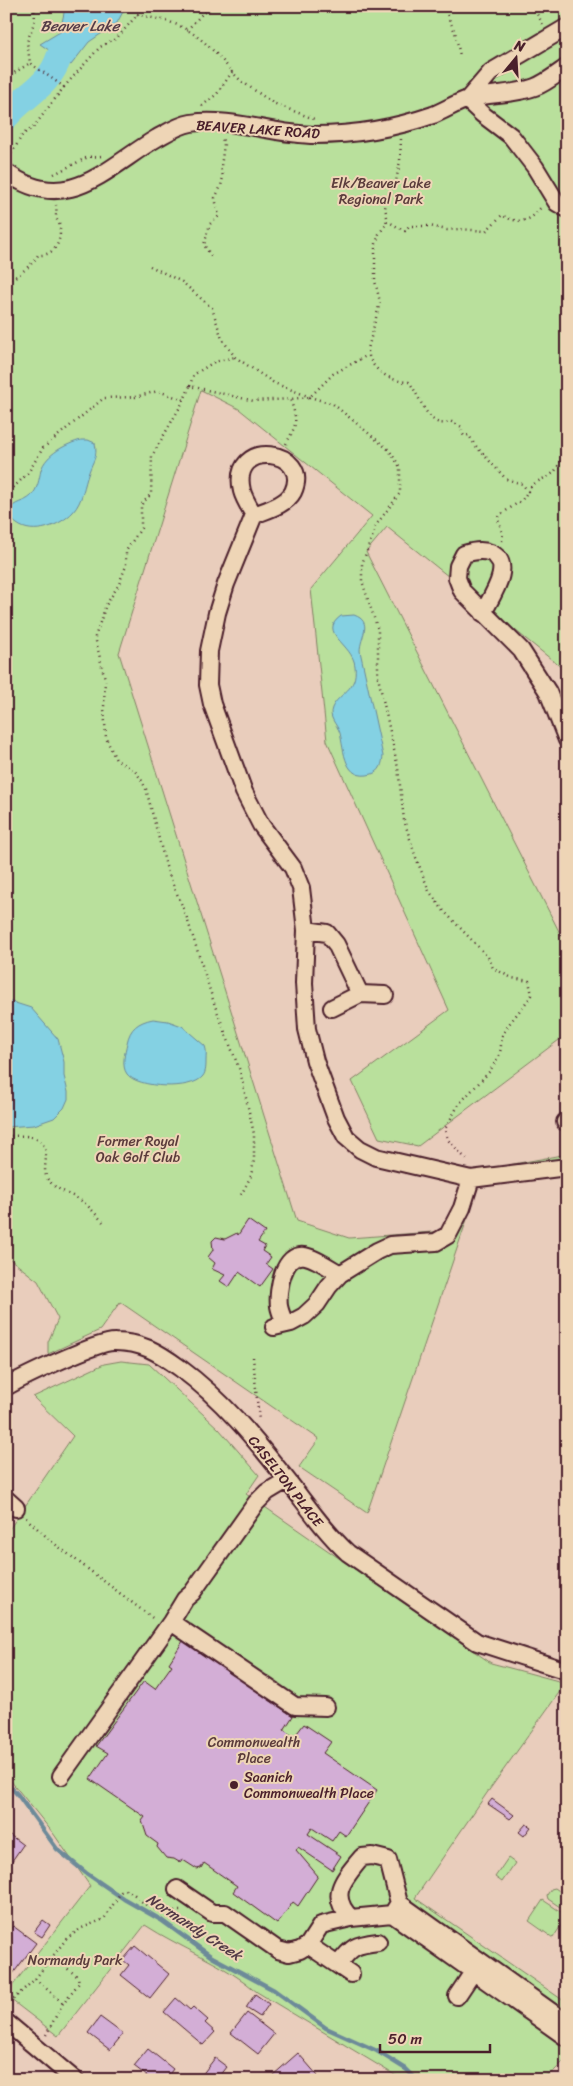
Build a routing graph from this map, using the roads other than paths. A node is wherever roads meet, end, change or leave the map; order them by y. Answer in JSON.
{"nodes":[{"id":1,"x":567,"y":26,"type":"edge"},
{"id":2,"x":567,"y":68,"type":"edge"},
{"id":3,"x":467,"y":100,"type":"junction"},
{"id":4,"x":6,"y":172,"type":"edge"},
{"id":5,"x":567,"y":209,"type":"edge"},
{"id":6,"x":254,"y":515,"type":"junction"},
{"id":7,"x":482,"y":613,"type":"dead end"},
{"id":8,"x":567,"y":740,"type":"edge"},
{"id":9,"x":306,"y":930,"type":"junction"},
{"id":10,"x":360,"y":994,"type":"junction"},
{"id":11,"x":385,"y":995,"type":"dead end"},
{"id":12,"x":332,"y":1008,"type":"dead end"},
{"id":13,"x":567,"y":1167,"type":"edge"},
{"id":14,"x":471,"y":1172,"type":"junction"},
{"id":15,"x":340,"y":1274,"type":"junction"},
{"id":16,"x":6,"y":1387,"type":"edge"},
{"id":17,"x":287,"y":1480,"type":"junction"},
{"id":18,"x":168,"y":1625,"type":"junction"},
{"id":19,"x":567,"y":1671,"type":"edge"},
{"id":20,"x":326,"y":1707,"type":"dead end"},
{"id":21,"x":61,"y":1776,"type":"dead end"},
{"id":22,"x":177,"y":1889,"type":"dead end"},
{"id":23,"x":396,"y":1909,"type":"junction"},
{"id":24,"x":351,"y":1918,"type":"junction"},
{"id":25,"x":378,"y":1942,"type":"dead end"},
{"id":26,"x":308,"y":1945,"type":"junction"},
{"id":27,"x":477,"y":1967,"type":"junction"},
{"id":28,"x":456,"y":1996,"type":"dead end"},
{"id":29,"x":6,"y":2022,"type":"edge"},
{"id":30,"x":567,"y":2023,"type":"edge"},
{"id":31,"x":567,"y":2038,"type":"edge"},
{"id":32,"x":75,"y":2080,"type":"edge"}],
"edges":[{"from":1,"to":3,"type":"street","name":"BEAVER LAKE ROAD"},
{"from":2,"to":3,"type":"street","name":"BEAVER LAKE ROAD"},
{"from":3,"to":4,"type":"street","name":"BEAVER LAKE ROAD"},
{"from":3,"to":5,"type":"street"},
{"from":6,"to":6,"type":"street"},
{"from":6,"to":9,"type":"street"},
{"from":7,"to":8,"type":"street"},
{"from":9,"to":10,"type":"street"},
{"from":9,"to":14,"type":"street"},
{"from":10,"to":11,"type":"street"},
{"from":10,"to":12,"type":"street"},
{"from":13,"to":14,"type":"street"},
{"from":14,"to":15,"type":"street"},
{"from":15,"to":15,"type":"street"},
{"from":16,"to":17,"type":"street","name":"CASELTON PLACE"},
{"from":17,"to":18,"type":"street"},
{"from":17,"to":19,"type":"street","name":"CASELTON PLACE"},
{"from":18,"to":20,"type":"street"},
{"from":18,"to":21,"type":"street"},
{"from":22,"to":26,"type":"street"},
{"from":23,"to":24,"type":"street"},
{"from":23,"to":24,"type":"street"},
{"from":23,"to":27,"type":"street"},
{"from":24,"to":26,"type":"street"},
{"from":25,"to":26,"type":"street"},
{"from":27,"to":28,"type":"street"},
{"from":27,"to":30,"type":"street"},
{"from":27,"to":31,"type":"street"},
{"from":29,"to":32,"type":"street"}]}
